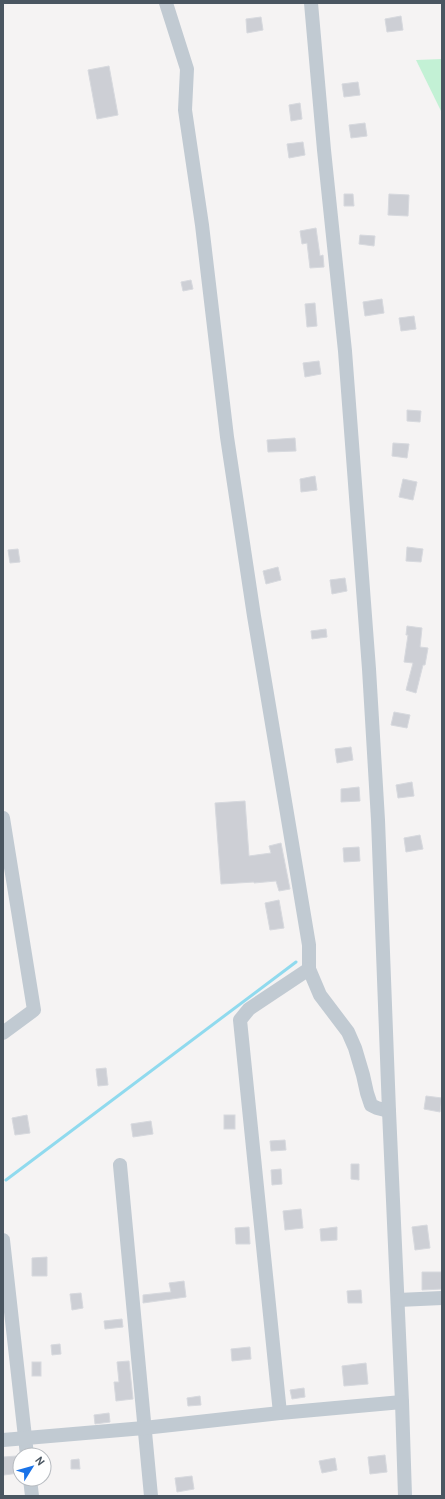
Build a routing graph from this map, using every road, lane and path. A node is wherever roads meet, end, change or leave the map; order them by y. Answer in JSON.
{"nodes":[{"id":1,"x":166,"y":3,"type":"edge"},
{"id":2,"x":311,"y":3,"type":"edge"},
{"id":3,"x":3,"y":818,"type":"edge"},
{"id":4,"x":309,"y":969,"type":"junction"},
{"id":5,"x":3,"y":1033,"type":"edge"},
{"id":6,"x":389,"y":1111,"type":"junction"},
{"id":7,"x":120,"y":1166,"type":"dead end"},
{"id":8,"x":3,"y":1240,"type":"edge"},
{"id":9,"x":442,"y":1298,"type":"edge"},
{"id":10,"x":398,"y":1300,"type":"junction"},
{"id":11,"x":402,"y":1402,"type":"junction"},
{"id":12,"x":280,"y":1413,"type":"junction"},
{"id":13,"x":144,"y":1428,"type":"junction"},
{"id":14,"x":26,"y":1438,"type":"junction"},
{"id":15,"x":3,"y":1440,"type":"edge"},
{"id":16,"x":27,"y":1447,"type":"edge"},
{"id":17,"x":151,"y":1496,"type":"edge"},
{"id":18,"x":405,"y":1496,"type":"edge"}],
"edges":[{"from":1,"to":4,"type":"street"},
{"from":2,"to":6,"type":"street"},
{"from":3,"to":5,"type":"street"},
{"from":4,"to":6,"type":"street"},
{"from":4,"to":12,"type":"street"},
{"from":6,"to":10,"type":"street"},
{"from":7,"to":13,"type":"street"},
{"from":8,"to":14,"type":"street"},
{"from":9,"to":10,"type":"street"},
{"from":10,"to":11,"type":"street"},
{"from":11,"to":12,"type":"street"},
{"from":11,"to":18,"type":"street"},
{"from":12,"to":13,"type":"street"},
{"from":13,"to":14,"type":"street"},
{"from":13,"to":17,"type":"street"},
{"from":14,"to":15,"type":"street"},
{"from":14,"to":16,"type":"street"}]}
